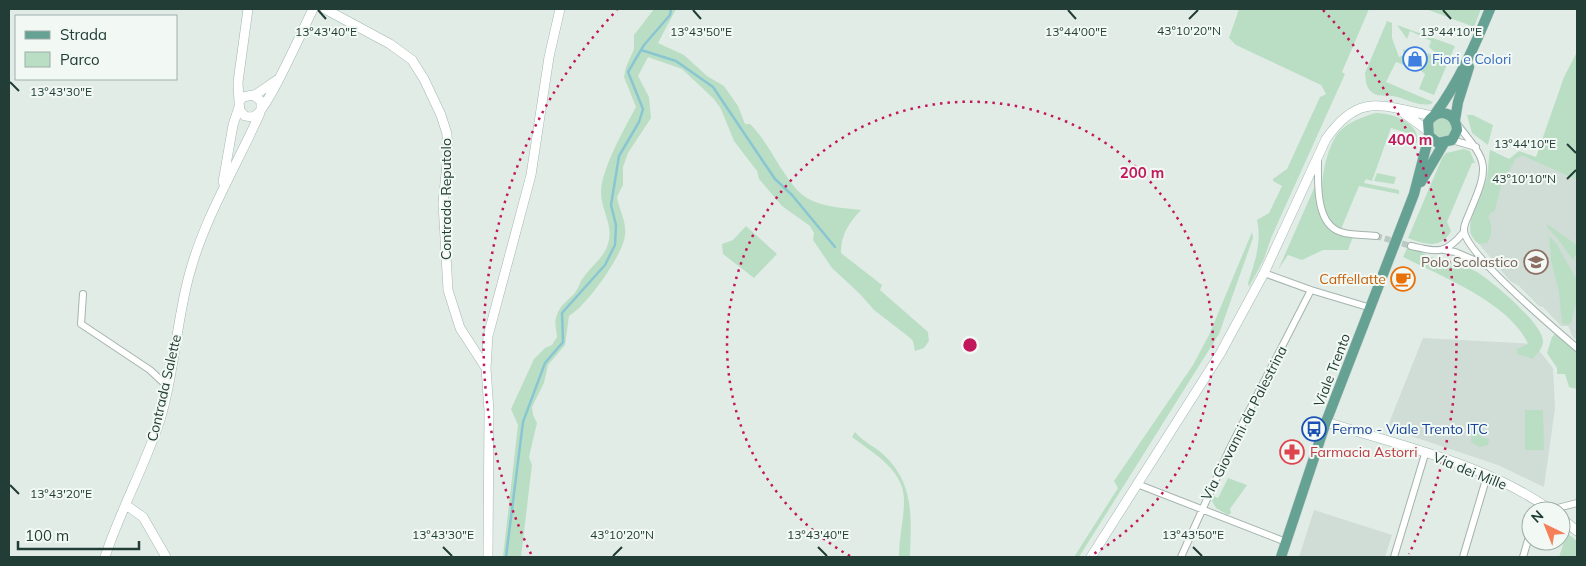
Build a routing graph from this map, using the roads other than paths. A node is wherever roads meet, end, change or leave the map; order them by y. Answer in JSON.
{"nodes":[{"id":1,"x":248,"y":9,"type":"edge"},
{"id":2,"x":313,"y":9,"type":"edge"},
{"id":3,"x":325,"y":9,"type":"edge"},
{"id":4,"x":560,"y":9,"type":"edge"},
{"id":5,"x":1490,"y":9,"type":"edge"},
{"id":6,"x":1476,"y":42,"type":"junction"},
{"id":7,"x":240,"y":66,"type":"junction"},
{"id":8,"x":277,"y":80,"type":"junction"},
{"id":9,"x":254,"y":95,"type":"junction"},
{"id":10,"x":239,"y":104,"type":"junction"},
{"id":11,"x":1394,"y":106,"type":"junction"},
{"id":12,"x":260,"y":111,"type":"junction"},
{"id":13,"x":1434,"y":115,"type":"junction"},
{"id":14,"x":1456,"y":122,"type":"junction"},
{"id":15,"x":1428,"y":133,"type":"junction"},
{"id":16,"x":1448,"y":142,"type":"junction"},
{"id":17,"x":1476,"y":147,"type":"junction"},
{"id":18,"x":1317,"y":157,"type":"junction"},
{"id":19,"x":1414,"y":194,"type":"junction"},
{"id":20,"x":217,"y":204,"type":"junction"},
{"id":21,"x":1464,"y":232,"type":"junction"},
{"id":22,"x":1376,"y":236,"type":"tunnel mouth"},
{"id":23,"x":1411,"y":246,"type":"tunnel mouth"},
{"id":24,"x":1444,"y":250,"type":"junction"},
{"id":25,"x":1492,"y":268,"type":"junction"},
{"id":26,"x":1264,"y":273,"type":"junction"},
{"id":27,"x":1311,"y":290,"type":"junction"},
{"id":28,"x":83,"y":294,"type":"dead end"},
{"id":29,"x":1371,"y":308,"type":"junction"},
{"id":30,"x":1577,"y":348,"type":"edge"},
{"id":31,"x":486,"y":368,"type":"junction"},
{"id":32,"x":167,"y":386,"type":"junction"},
{"id":33,"x":1326,"y":422,"type":"junction"},
{"id":34,"x":1425,"y":454,"type":"junction"},
{"id":35,"x":1487,"y":476,"type":"junction"},
{"id":36,"x":1137,"y":484,"type":"junction"},
{"id":37,"x":1528,"y":501,"type":"edge"},
{"id":38,"x":126,"y":505,"type":"junction"},
{"id":39,"x":1201,"y":510,"type":"junction"},
{"id":40,"x":1286,"y":542,"type":"junction"},
{"id":41,"x":104,"y":557,"type":"edge"},
{"id":42,"x":166,"y":557,"type":"edge"},
{"id":43,"x":488,"y":557,"type":"edge"},
{"id":44,"x":1091,"y":557,"type":"edge"},
{"id":45,"x":1181,"y":557,"type":"edge"},
{"id":46,"x":1281,"y":557,"type":"edge"},
{"id":47,"x":1394,"y":557,"type":"edge"},
{"id":48,"x":1463,"y":557,"type":"edge"}],
"edges":[{"from":1,"to":7,"type":"street"},
{"from":2,"to":8,"type":"street"},
{"from":3,"to":31,"type":"street","name":"Contrada Reputolo"},
{"from":4,"to":31,"type":"street"},
{"from":5,"to":6,"type":"main road"},
{"from":6,"to":13,"type":"main road","name":"Viale Trento"},
{"from":6,"to":14,"type":"main road","name":"Viale Trento"},
{"from":7,"to":9,"type":"street"},
{"from":7,"to":10,"type":"street"},
{"from":8,"to":9,"type":"street"},
{"from":8,"to":12,"type":"street"},
{"from":9,"to":10,"type":"street"},
{"from":9,"to":12,"type":"street"},
{"from":10,"to":12,"type":"street"},
{"from":10,"to":20,"type":"street"},
{"from":11,"to":13,"type":"street"},
{"from":11,"to":15,"type":"street"},
{"from":11,"to":18,"type":"street"},
{"from":12,"to":20,"type":"street"},
{"from":13,"to":14,"type":"main road"},
{"from":13,"to":15,"type":"main road","name":"Viale Trento"},
{"from":14,"to":16,"type":"main road","name":"Viale Trento"},
{"from":14,"to":17,"type":"street"},
{"from":15,"to":16,"type":"main road"},
{"from":15,"to":19,"type":"main road","name":"Viale Trento"},
{"from":16,"to":17,"type":"street"},
{"from":16,"to":19,"type":"main road","name":"Viale Trento"},
{"from":17,"to":21,"type":"street"},
{"from":18,"to":22,"type":"street"},
{"from":18,"to":26,"type":"street"},
{"from":19,"to":29,"type":"main road","name":"Viale Trento"},
{"from":20,"to":32,"type":"street","name":"Contrada Salette"},
{"from":21,"to":24,"type":"street"},
{"from":21,"to":25,"type":"street"},
{"from":23,"to":24,"type":"street"},
{"from":24,"to":25,"type":"street"},
{"from":25,"to":30,"type":"street"},
{"from":26,"to":27,"type":"street"},
{"from":26,"to":36,"type":"street"},
{"from":27,"to":29,"type":"street"},
{"from":27,"to":39,"type":"street","name":"Via Giovanni da Palestrina"},
{"from":28,"to":32,"type":"street"},
{"from":29,"to":33,"type":"main road","name":"Viale Trento"},
{"from":31,"to":43,"type":"street","name":"Contrada Reputolo"},
{"from":32,"to":38,"type":"street","name":"Contrada Salette"},
{"from":33,"to":34,"type":"street","name":"Via dei Mille"},
{"from":33,"to":40,"type":"main road","name":"Viale Trento"},
{"from":34,"to":35,"type":"street","name":"Via dei Mille"},
{"from":34,"to":47,"type":"street"},
{"from":35,"to":37,"type":"street","name":"Via dei Mille"},
{"from":35,"to":48,"type":"street"},
{"from":36,"to":39,"type":"street"},
{"from":36,"to":44,"type":"street"},
{"from":38,"to":41,"type":"street","name":"Contrada Salette"},
{"from":38,"to":42,"type":"street"},
{"from":39,"to":40,"type":"street"},
{"from":39,"to":45,"type":"street","name":"Via Giovanni da Palestrina"},
{"from":40,"to":46,"type":"main road","name":"Viale Trento"}]}
